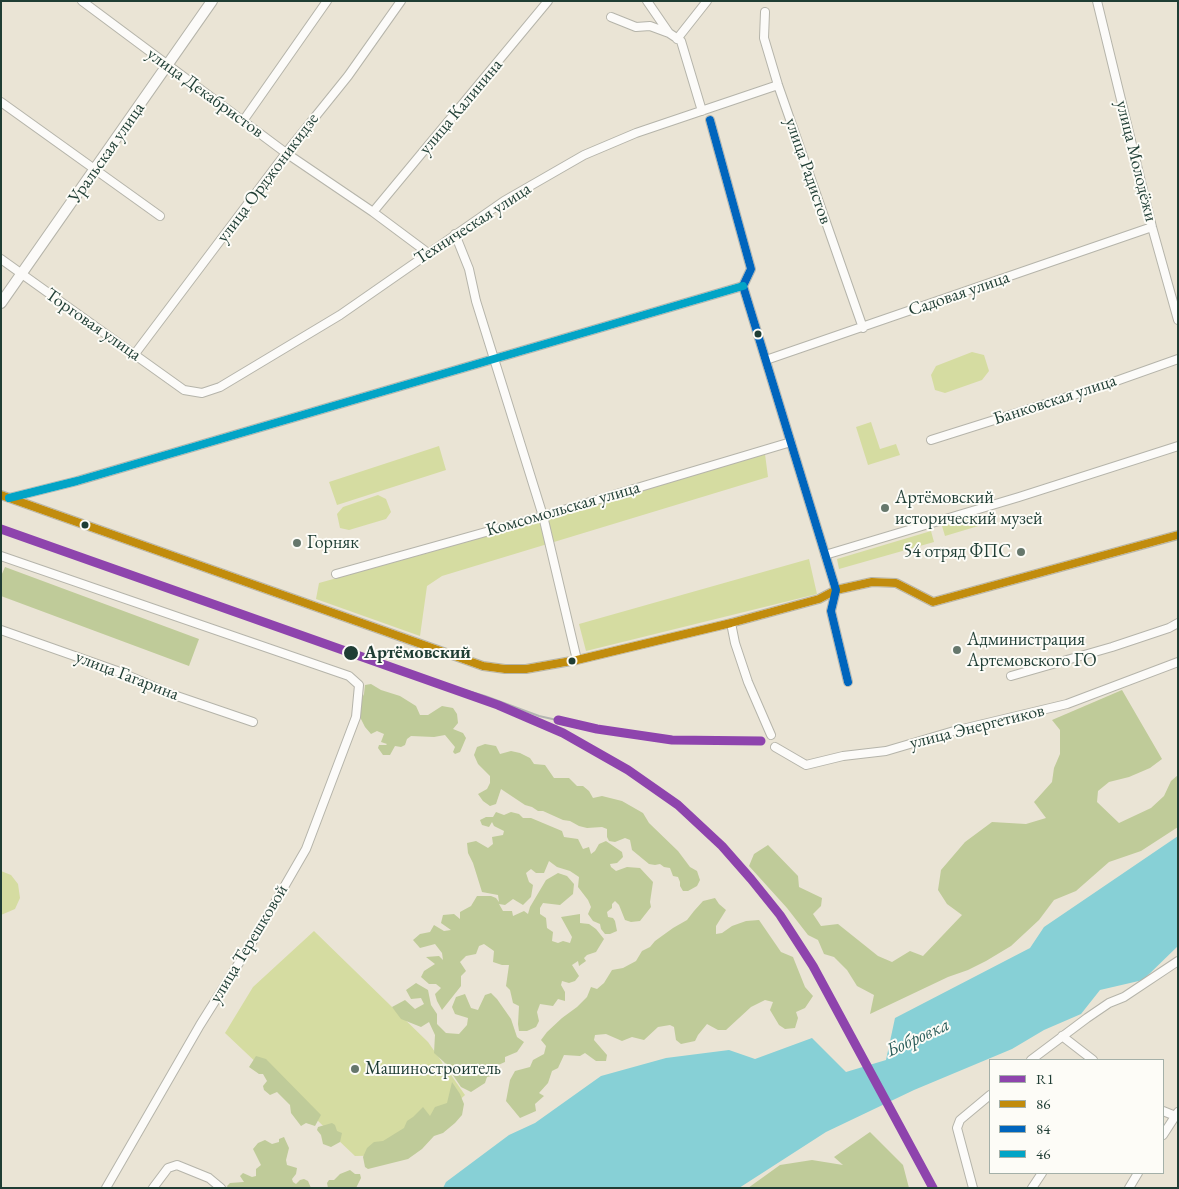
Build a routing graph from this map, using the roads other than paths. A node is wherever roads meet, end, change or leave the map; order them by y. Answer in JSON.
{"nodes":[{"id":1,"x":82,"y":1,"type":"edge"},
{"id":2,"x":212,"y":1,"type":"edge"},
{"id":3,"x":327,"y":1,"type":"edge"},
{"id":4,"x":401,"y":1,"type":"edge"},
{"id":5,"x":548,"y":1,"type":"edge"},
{"id":6,"x":647,"y":1,"type":"edge"},
{"id":7,"x":707,"y":1,"type":"edge"},
{"id":8,"x":1097,"y":1,"type":"edge"},
{"id":9,"x":765,"y":12,"type":"dead end"},
{"id":10,"x":611,"y":17,"type":"dead end"},
{"id":11,"x":669,"y":33,"type":"junction"},
{"id":12,"x":678,"y":39,"type":"junction"},
{"id":13,"x":167,"y":66,"type":"junction"},
{"id":14,"x":778,"y":85,"type":"junction"},
{"id":15,"x":1,"y":102,"type":"edge"},
{"id":16,"x":702,"y":111,"type":"junction"},
{"id":17,"x":710,"y":120,"type":"dead end"},
{"id":18,"x":243,"y":121,"type":"junction"},
{"id":19,"x":286,"y":153,"type":"junction"},
{"id":20,"x":95,"y":170,"type":"junction"},
{"id":21,"x":374,"y":212,"type":"junction"},
{"id":22,"x":160,"y":216,"type":"dead end"},
{"id":23,"x":1152,"y":227,"type":"junction"},
{"id":24,"x":455,"y":234,"type":"junction"},
{"id":25,"x":428,"y":253,"type":"junction"},
{"id":26,"x":1,"y":259,"type":"edge"},
{"id":27,"x":22,"y":274,"type":"junction"},
{"id":28,"x":743,"y":286,"type":"junction"},
{"id":29,"x":1,"y":303,"type":"edge"},
{"id":30,"x":1178,"y":320,"type":"edge"},
{"id":31,"x":864,"y":328,"type":"junction"},
{"id":32,"x":134,"y":354,"type":"junction"},
{"id":33,"x":1178,"y":359,"type":"edge"},
{"id":34,"x":495,"y":360,"type":"junction"},
{"id":35,"x":766,"y":360,"type":"junction"},
{"id":36,"x":184,"y":390,"type":"joint"},
{"id":37,"x":931,"y":440,"type":"dead end"},
{"id":38,"x":791,"y":442,"type":"junction"},
{"id":39,"x":1178,"y":446,"type":"edge"},
{"id":40,"x":5,"y":497,"type":"edge"},
{"id":41,"x":543,"y":516,"type":"junction"},
{"id":42,"x":1178,"y":535,"type":"edge"},
{"id":43,"x":825,"y":555,"type":"junction"},
{"id":44,"x":1,"y":556,"type":"edge"},
{"id":45,"x":336,"y":574,"type":"dead end"},
{"id":46,"x":836,"y":590,"type":"junction"},
{"id":47,"x":731,"y":624,"type":"junction"},
{"id":48,"x":1178,"y":624,"type":"edge"},
{"id":49,"x":1,"y":630,"type":"edge"},
{"id":50,"x":578,"y":660,"type":"junction"},
{"id":51,"x":1178,"y":662,"type":"edge"},
{"id":52,"x":1011,"y":676,"type":"dead end"},
{"id":53,"x":848,"y":682,"type":"dead end"},
{"id":54,"x":253,"y":722,"type":"dead end"},
{"id":55,"x":771,"y":734,"type":"dead end"},
{"id":56,"x":775,"y":747,"type":"dead end"},
{"id":57,"x":1178,"y":961,"type":"edge"},
{"id":58,"x":1062,"y":1036,"type":"junction"},
{"id":59,"x":1032,"y":1059,"type":"edge"},
{"id":60,"x":1092,"y":1059,"type":"edge"},
{"id":61,"x":989,"y":1096,"type":"edge"},
{"id":62,"x":1164,"y":1112,"type":"edge"},
{"id":63,"x":1177,"y":1115,"type":"edge"},
{"id":64,"x":1164,"y":1134,"type":"edge"},
{"id":65,"x":1041,"y":1174,"type":"edge"},
{"id":66,"x":1137,"y":1174,"type":"edge"},
{"id":67,"x":106,"y":1188,"type":"edge"},
{"id":68,"x":153,"y":1188,"type":"edge"},
{"id":69,"x":221,"y":1188,"type":"edge"},
{"id":70,"x":973,"y":1188,"type":"edge"},
{"id":71,"x":1032,"y":1188,"type":"edge"},
{"id":72,"x":1129,"y":1188,"type":"edge"}],
"edges":[{"from":1,"to":13,"type":"street","name":"улица Декабристов"},
{"from":2,"to":13,"type":"main road","name":"Уральская улица"},
{"from":3,"to":18,"type":"street"},
{"from":4,"to":19,"type":"street","name":"улица Орджоникидзе"},
{"from":5,"to":21,"type":"street","name":"улица Калинина"},
{"from":6,"to":11,"type":"street"},
{"from":7,"to":12,"type":"street"},
{"from":8,"to":23,"type":"street","name":"улица Молодёжи"},
{"from":9,"to":14,"type":"street","name":"улица Радистов"},
{"from":10,"to":11,"type":"street"},
{"from":11,"to":12,"type":"street"},
{"from":12,"to":16,"type":"street"},
{"from":13,"to":18,"type":"street","name":"улица Декабристов"},
{"from":13,"to":20,"type":"main road","name":"Уральская улица"},
{"from":14,"to":16,"type":"street","name":"Техническая улица"},
{"from":14,"to":31,"type":"street","name":"улица Радистов"},
{"from":15,"to":20,"type":"street"},
{"from":16,"to":24,"type":"street","name":"Техническая улица"},
{"from":17,"to":28,"type":"street"},
{"from":18,"to":19,"type":"street","name":"улица Декабристов"},
{"from":19,"to":21,"type":"street","name":"улица Декабристов"},
{"from":19,"to":32,"type":"street","name":"улица Орджоникидзе"},
{"from":20,"to":22,"type":"street"},
{"from":20,"to":27,"type":"main road","name":"Уральская улица"},
{"from":21,"to":25,"type":"street","name":"улица Декабристов"},
{"from":23,"to":30,"type":"street","name":"улица Молодёжи"},
{"from":23,"to":31,"type":"street","name":"Садовая улица"},
{"from":24,"to":25,"type":"street","name":"Техническая улица"},
{"from":24,"to":34,"type":"street"},
{"from":25,"to":36,"type":"street","name":"Техническая улица"},
{"from":26,"to":27,"type":"street","name":"Торговая улица"},
{"from":27,"to":29,"type":"main road","name":"Уральская улица"},
{"from":27,"to":32,"type":"street","name":"Торговая улица"},
{"from":28,"to":34,"type":"street"},
{"from":28,"to":35,"type":"street"},
{"from":31,"to":35,"type":"street","name":"Садовая улица"},
{"from":32,"to":36,"type":"street","name":"Торговая улица"},
{"from":33,"to":37,"type":"street","name":"Банковская улица"},
{"from":34,"to":40,"type":"street"},
{"from":34,"to":41,"type":"street"},
{"from":35,"to":38,"type":"street"},
{"from":38,"to":41,"type":"street","name":"Комсомольская улица"},
{"from":38,"to":43,"type":"street"},
{"from":39,"to":43,"type":"street"},
{"from":40,"to":50,"type":"street"},
{"from":41,"to":45,"type":"street","name":"Комсомольская улица"},
{"from":41,"to":50,"type":"street"},
{"from":42,"to":46,"type":"street"},
{"from":43,"to":46,"type":"street"},
{"from":44,"to":67,"type":"street","name":"улица Терешковой"},
{"from":46,"to":47,"type":"street"},
{"from":46,"to":53,"type":"street"},
{"from":47,"to":50,"type":"street"},
{"from":47,"to":55,"type":"street"},
{"from":48,"to":52,"type":"street"},
{"from":49,"to":54,"type":"street","name":"улица Гагарина"},
{"from":51,"to":56,"type":"street","name":"улица Энергетиков"},
{"from":57,"to":58,"type":"street"},
{"from":58,"to":59,"type":"street"},
{"from":58,"to":60,"type":"street"},
{"from":61,"to":70,"type":"street"},
{"from":62,"to":63,"type":"street"},
{"from":63,"to":64,"type":"street"},
{"from":65,"to":71,"type":"street"},
{"from":66,"to":72,"type":"street"},
{"from":68,"to":69,"type":"street"}]}
